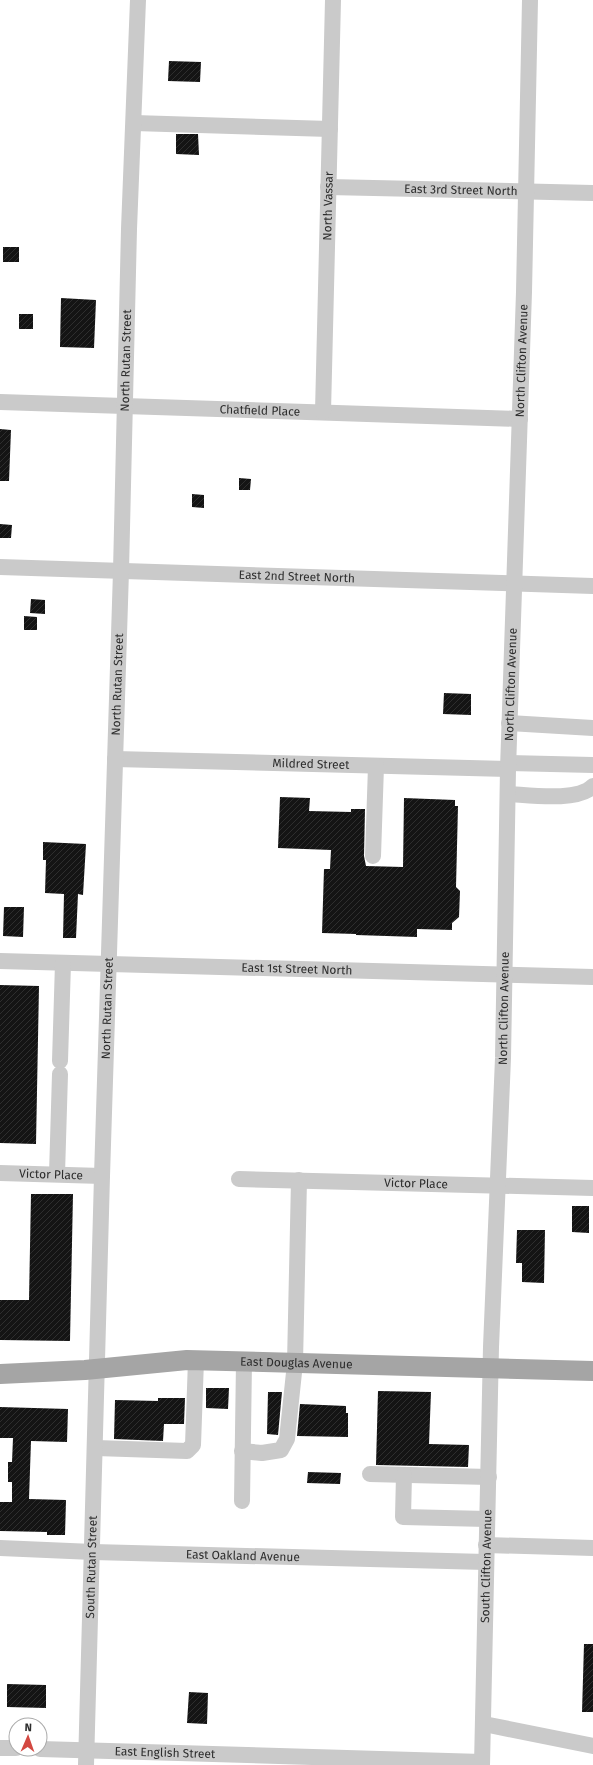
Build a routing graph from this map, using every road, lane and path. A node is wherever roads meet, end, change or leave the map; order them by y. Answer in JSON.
{"nodes":[{"id":1,"x":138,"y":0,"type":"edge"},
{"id":2,"x":333,"y":0,"type":"edge"},
{"id":3,"x":530,"y":0,"type":"edge"},
{"id":4,"x":134,"y":123,"type":"junction"},
{"id":5,"x":330,"y":129,"type":"junction"},
{"id":6,"x":328,"y":187,"type":"junction"},
{"id":7,"x":526,"y":191,"type":"junction"},
{"id":8,"x":593,"y":193,"type":"edge"},
{"id":9,"x":0,"y":402,"type":"edge"},
{"id":10,"x":125,"y":405,"type":"junction"},
{"id":11,"x":323,"y":412,"type":"junction"},
{"id":12,"x":520,"y":419,"type":"junction"},
{"id":13,"x":0,"y":567,"type":"edge"},
{"id":14,"x":121,"y":571,"type":"junction"},
{"id":15,"x":514,"y":584,"type":"junction"},
{"id":16,"x":593,"y":586,"type":"edge"},
{"id":17,"x":509,"y":723,"type":"junction"},
{"id":18,"x":593,"y":728,"type":"edge"},
{"id":19,"x":115,"y":759,"type":"junction"},
{"id":20,"x":376,"y":766,"type":"junction"},
{"id":21,"x":508,"y":766,"type":"junction"},
{"id":22,"x":593,"y":766,"type":"edge"},
{"id":23,"x":593,"y":786,"type":"edge"},
{"id":24,"x":508,"y":794,"type":"junction"},
{"id":25,"x":373,"y":856,"type":"dead end"},
{"id":26,"x":0,"y":961,"type":"edge"},
{"id":27,"x":63,"y":962,"type":"junction"},
{"id":28,"x":108,"y":964,"type":"junction"},
{"id":29,"x":504,"y":974,"type":"junction"},
{"id":30,"x":593,"y":977,"type":"edge"},
{"id":31,"x":0,"y":1173,"type":"edge"},
{"id":32,"x":57,"y":1174,"type":"junction"},
{"id":33,"x":102,"y":1176,"type":"junction"},
{"id":34,"x":239,"y":1179,"type":"dead end"},
{"id":35,"x":299,"y":1180,"type":"junction"},
{"id":36,"x":498,"y":1185,"type":"junction"},
{"id":37,"x":593,"y":1188,"type":"edge"},
{"id":38,"x":196,"y":1360,"type":"junction"},
{"id":39,"x":244,"y":1362,"type":"junction"},
{"id":40,"x":295,"y":1363,"type":"junction"},
{"id":41,"x":98,"y":1368,"type":"junction"},
{"id":42,"x":491,"y":1368,"type":"junction"},
{"id":43,"x":593,"y":1371,"type":"edge"},
{"id":44,"x":0,"y":1374,"type":"edge"},
{"id":45,"x":96,"y":1448,"type":"junction"},
{"id":46,"x":242,"y":1450,"type":"junction"},
{"id":47,"x":370,"y":1474,"type":"dead end"},
{"id":48,"x":404,"y":1474,"type":"junction"},
{"id":49,"x":489,"y":1477,"type":"junction"},
{"id":50,"x":242,"y":1501,"type":"dead end"},
{"id":51,"x":487,"y":1519,"type":"junction"},
{"id":52,"x":486,"y":1544,"type":"junction"},
{"id":53,"x":0,"y":1548,"type":"edge"},
{"id":54,"x":593,"y":1548,"type":"edge"},
{"id":55,"x":93,"y":1552,"type":"junction"},
{"id":56,"x":486,"y":1562,"type":"junction"},
{"id":57,"x":484,"y":1724,"type":"junction"},
{"id":58,"x":593,"y":1746,"type":"edge"},
{"id":59,"x":48,"y":1751,"type":"edge"},
{"id":60,"x":87,"y":1758,"type":"edge"},
{"id":61,"x":244,"y":1760,"type":"edge"},
{"id":62,"x":283,"y":1761,"type":"edge"},
{"id":63,"x":482,"y":1764,"type":"edge"}],
"edges":[{"from":1,"to":4,"type":"street","name":"North Rutan Street"},
{"from":2,"to":5,"type":"street","name":"North Vassar"},
{"from":3,"to":7,"type":"street","name":"North Clifton Avenue"},
{"from":4,"to":5,"type":"street"},
{"from":4,"to":10,"type":"street","name":"North Rutan Street"},
{"from":5,"to":6,"type":"street","name":"North Vassar"},
{"from":6,"to":7,"type":"street","name":"East 3rd Street North"},
{"from":6,"to":11,"type":"street","name":"North Vassar"},
{"from":7,"to":8,"type":"street","name":"East 3rd Street North"},
{"from":7,"to":12,"type":"street","name":"North Clifton Avenue"},
{"from":9,"to":10,"type":"street","name":"Chatfield Place"},
{"from":10,"to":11,"type":"street","name":"Chatfield Place"},
{"from":10,"to":14,"type":"street","name":"North Rutan Street"},
{"from":11,"to":12,"type":"street","name":"Chatfield Place"},
{"from":12,"to":15,"type":"street","name":"North Clifton Avenue"},
{"from":13,"to":14,"type":"street","name":"East 2nd Street North"},
{"from":14,"to":15,"type":"street","name":"East 2nd Street North"},
{"from":14,"to":19,"type":"street","name":"North Rutan Street"},
{"from":15,"to":16,"type":"street","name":"East 2nd Street North"},
{"from":15,"to":17,"type":"street","name":"North Clifton Avenue"},
{"from":17,"to":18,"type":"street"},
{"from":17,"to":21,"type":"street","name":"North Clifton Avenue"},
{"from":19,"to":20,"type":"street","name":"Mildred Street"},
{"from":19,"to":28,"type":"street","name":"North Rutan Street"},
{"from":20,"to":21,"type":"street","name":"Mildred Street"},
{"from":20,"to":25,"type":"street"},
{"from":21,"to":22,"type":"street","name":"Mildred Street"},
{"from":21,"to":24,"type":"street","name":"North Clifton Avenue"},
{"from":23,"to":24,"type":"street"},
{"from":24,"to":29,"type":"street","name":"North Clifton Avenue"},
{"from":26,"to":27,"type":"street","name":"East 1st Street North"},
{"from":27,"to":28,"type":"street","name":"East 1st Street North"},
{"from":27,"to":32,"type":"street"},
{"from":28,"to":29,"type":"street","name":"East 1st Street North"},
{"from":28,"to":33,"type":"street","name":"North Rutan Street"},
{"from":29,"to":30,"type":"street","name":"East 1st Street North"},
{"from":29,"to":36,"type":"street","name":"North Clifton Avenue"},
{"from":31,"to":32,"type":"street","name":"Victor Place"},
{"from":32,"to":33,"type":"street","name":"Victor Place"},
{"from":33,"to":41,"type":"street","name":"North Rutan Street"},
{"from":34,"to":35,"type":"street","name":"Victor Place"},
{"from":35,"to":36,"type":"street","name":"Victor Place"},
{"from":35,"to":40,"type":"street"},
{"from":36,"to":37,"type":"street","name":"Victor Place"},
{"from":36,"to":42,"type":"street","name":"North Clifton Avenue"},
{"from":38,"to":39,"type":"main road","name":"East Douglas Avenue"},
{"from":38,"to":41,"type":"main road","name":"East Douglas Avenue"},
{"from":38,"to":45,"type":"street"},
{"from":39,"to":40,"type":"main road","name":"East Douglas Avenue"},
{"from":39,"to":46,"type":"street"},
{"from":40,"to":42,"type":"main road","name":"East Douglas Avenue"},
{"from":40,"to":46,"type":"street"},
{"from":41,"to":44,"type":"main road","name":"East Douglas Avenue"},
{"from":41,"to":45,"type":"street","name":"South Rutan Street"},
{"from":42,"to":43,"type":"main road","name":"East Douglas Avenue"},
{"from":42,"to":49,"type":"street","name":"South Clifton Avenue"},
{"from":45,"to":55,"type":"street","name":"South Rutan Street"},
{"from":46,"to":50,"type":"street"},
{"from":47,"to":48,"type":"street"},
{"from":48,"to":49,"type":"street"},
{"from":48,"to":51,"type":"street"},
{"from":49,"to":51,"type":"street","name":"South Clifton Avenue"},
{"from":51,"to":52,"type":"street","name":"South Clifton Avenue"},
{"from":52,"to":54,"type":"street"},
{"from":52,"to":56,"type":"street","name":"South Clifton Avenue"},
{"from":53,"to":55,"type":"street","name":"East Oakland Avenue"},
{"from":55,"to":56,"type":"street","name":"East Oakland Avenue"},
{"from":55,"to":60,"type":"street","name":"South Rutan Street"},
{"from":56,"to":57,"type":"street","name":"South Clifton Avenue"},
{"from":57,"to":58,"type":"street"},
{"from":57,"to":63,"type":"street","name":"South Clifton Avenue"},
{"from":59,"to":60,"type":"street","name":"East English Street"},
{"from":60,"to":61,"type":"street","name":"East English Street"},
{"from":61,"to":62,"type":"street","name":"East English Street"},
{"from":62,"to":63,"type":"street","name":"East English Street"}]}
